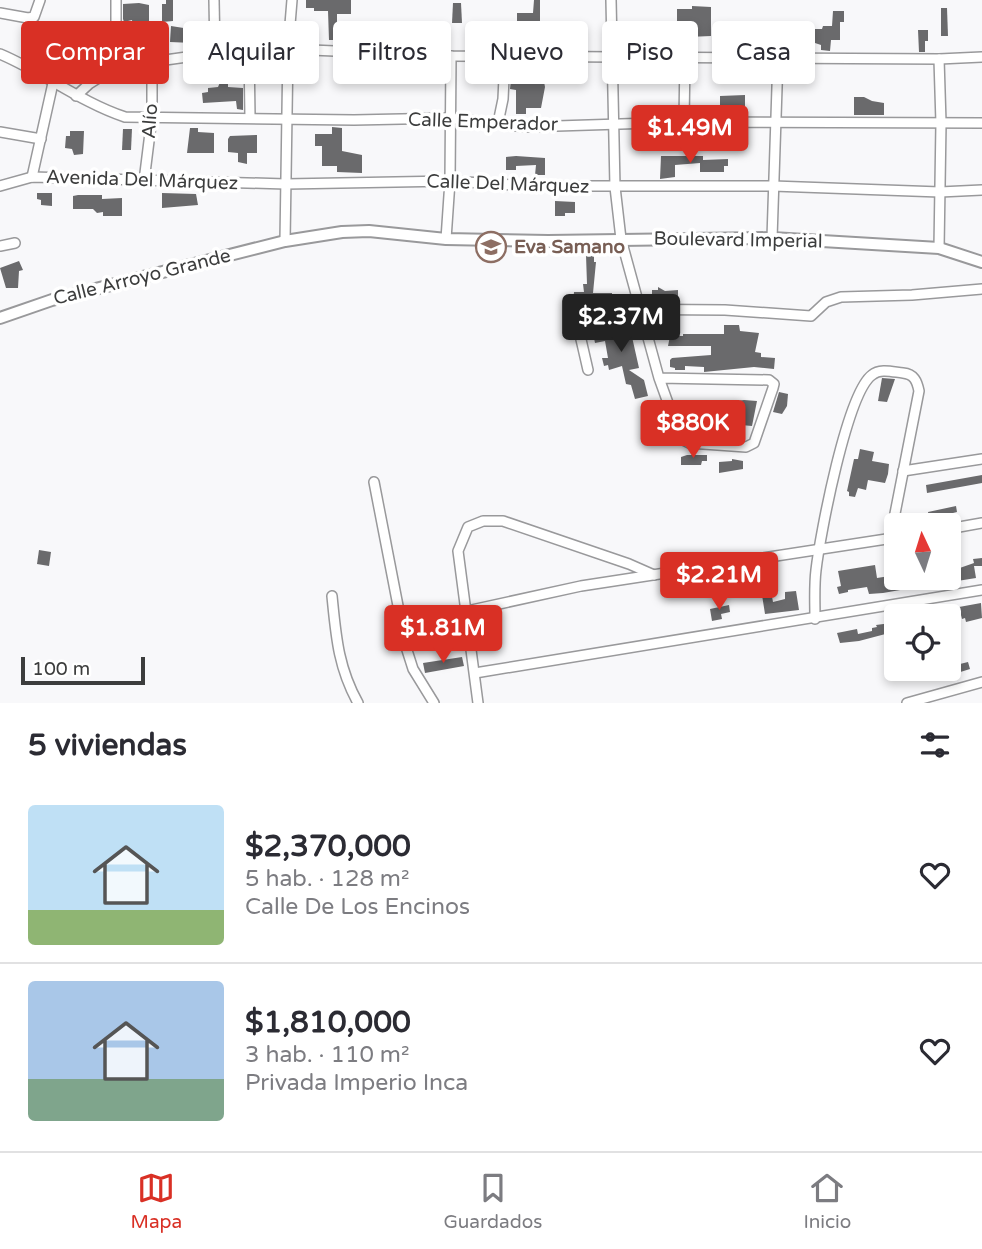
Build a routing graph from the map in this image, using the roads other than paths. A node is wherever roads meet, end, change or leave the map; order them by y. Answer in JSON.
{"nodes":[{"id":1,"x":40,"y":0,"type":"edge"},
{"id":2,"x":116,"y":0,"type":"edge"},
{"id":3,"x":215,"y":0,"type":"edge"},
{"id":4,"x":292,"y":0,"type":"edge"},
{"id":5,"x":611,"y":0,"type":"edge"},
{"id":6,"x":0,"y":13,"type":"edge"},
{"id":7,"x":116,"y":21,"type":"edge"},
{"id":8,"x":215,"y":21,"type":"edge"},
{"id":9,"x":290,"y":21,"type":"edge"},
{"id":10,"x":612,"y":21,"type":"edge"},
{"id":11,"x":0,"y":54,"type":"edge"},
{"id":12,"x":451,"y":56,"type":"edge"},
{"id":13,"x":465,"y":56,"type":"edge"},
{"id":14,"x":815,"y":57,"type":"edge"},
{"id":15,"x":982,"y":57,"type":"edge"},
{"id":16,"x":939,"y":59,"type":"junction"},
{"id":17,"x":21,"y":63,"type":"edge"},
{"id":18,"x":53,"y":84,"type":"edge"},
{"id":19,"x":55,"y":84,"type":"edge"},
{"id":20,"x":89,"y":84,"type":"edge"},
{"id":21,"x":152,"y":84,"type":"edge"},
{"id":22,"x":249,"y":84,"type":"edge"},
{"id":23,"x":288,"y":84,"type":"edge"},
{"id":24,"x":450,"y":84,"type":"edge"},
{"id":25,"x":504,"y":84,"type":"edge"},
{"id":26,"x":613,"y":84,"type":"edge"},
{"id":27,"x":685,"y":84,"type":"edge"},
{"id":28,"x":777,"y":84,"type":"edge"},
{"id":29,"x":76,"y":96,"type":"junction"},
{"id":30,"x":152,"y":117,"type":"junction"},
{"id":31,"x":250,"y":117,"type":"junction"},
{"id":32,"x":287,"y":118,"type":"junction"},
{"id":33,"x":449,"y":118,"type":"junction"},
{"id":34,"x":684,"y":122,"type":"junction"},
{"id":35,"x":775,"y":122,"type":"junction"},
{"id":36,"x":498,"y":123,"type":"junction"},
{"id":37,"x":612,"y":123,"type":"junction"},
{"id":38,"x":941,"y":123,"type":"junction"},
{"id":39,"x":982,"y":123,"type":"edge"},
{"id":40,"x":0,"y":132,"type":"edge"},
{"id":41,"x":41,"y":139,"type":"junction"},
{"id":42,"x":32,"y":177,"type":"junction"},
{"id":43,"x":144,"y":181,"type":"junction"},
{"id":44,"x":450,"y":181,"type":"junction"},
{"id":45,"x":286,"y":184,"type":"junction"},
{"id":46,"x":0,"y":186,"type":"edge"},
{"id":47,"x":773,"y":186,"type":"junction"},
{"id":48,"x":615,"y":187,"type":"junction"},
{"id":49,"x":982,"y":190,"type":"edge"},
{"id":50,"x":940,"y":192,"type":"junction"},
{"id":51,"x":772,"y":238,"type":"junction"},
{"id":52,"x":446,"y":239,"type":"junction"},
{"id":53,"x":621,"y":239,"type":"junction"},
{"id":54,"x":285,"y":240,"type":"junction"},
{"id":55,"x":15,"y":243,"type":"dead end"},
{"id":56,"x":0,"y":246,"type":"edge"},
{"id":57,"x":939,"y":248,"type":"junction"},
{"id":58,"x":982,"y":261,"type":"edge"},
{"id":59,"x":982,"y":289,"type":"edge"},
{"id":60,"x":641,"y":310,"type":"junction"},
{"id":61,"x":0,"y":318,"type":"edge"},
{"id":62,"x":589,"y":370,"type":"dead end"},
{"id":63,"x":659,"y":378,"type":"junction"},
{"id":64,"x":982,"y":459,"type":"edge"},
{"id":65,"x":903,"y":471,"type":"junction"},
{"id":66,"x":374,"y":482,"type":"dead end"},
{"id":67,"x":897,"y":513,"type":"edge"},
{"id":68,"x":980,"y":526,"type":"edge"},
{"id":69,"x":961,"y":528,"type":"edge"},
{"id":70,"x":884,"y":540,"type":"edge"},
{"id":71,"x":818,"y":551,"type":"junction"},
{"id":72,"x":654,"y":575,"type":"junction"},
{"id":73,"x":982,"y":590,"type":"edge"},
{"id":74,"x":332,"y":596,"type":"dead end"},
{"id":75,"x":467,"y":611,"type":"junction"},
{"id":76,"x":815,"y":619,"type":"junction"},
{"id":77,"x":475,"y":674,"type":"junction"},
{"id":78,"x":982,"y":682,"type":"edge"},
{"id":79,"x":358,"y":703,"type":"edge"},
{"id":80,"x":434,"y":703,"type":"edge"},
{"id":81,"x":478,"y":703,"type":"edge"},
{"id":82,"x":907,"y":703,"type":"edge"}],
"edges":[{"from":1,"to":6,"type":"street"},
{"from":2,"to":7,"type":"street"},
{"from":3,"to":8,"type":"street"},
{"from":4,"to":9,"type":"street"},
{"from":5,"to":10,"type":"street"},
{"from":11,"to":17,"type":"street","name":"Calle Emperador"},
{"from":12,"to":13,"type":"street"},
{"from":14,"to":16,"type":"street"},
{"from":15,"to":16,"type":"street"},
{"from":16,"to":38,"type":"street"},
{"from":18,"to":41,"type":"street"},
{"from":19,"to":29,"type":"street","name":"Calle Emperador"},
{"from":20,"to":29,"type":"street"},
{"from":21,"to":30,"type":"street","name":"Alío"},
{"from":22,"to":31,"type":"street"},
{"from":23,"to":32,"type":"street"},
{"from":24,"to":33,"type":"street"},
{"from":25,"to":36,"type":"street"},
{"from":26,"to":37,"type":"street"},
{"from":27,"to":34,"type":"street"},
{"from":28,"to":35,"type":"street"},
{"from":29,"to":30,"type":"street","name":"Calle Emperador"},
{"from":30,"to":31,"type":"street","name":"Calle Emperador"},
{"from":30,"to":43,"type":"street","name":"Alío"},
{"from":31,"to":32,"type":"street","name":"Calle Emperador"},
{"from":32,"to":33,"type":"street","name":"Calle Emperador"},
{"from":32,"to":45,"type":"street"},
{"from":33,"to":36,"type":"street","name":"Calle Emperador"},
{"from":33,"to":44,"type":"street"},
{"from":34,"to":35,"type":"street","name":"Calle Emperador"},
{"from":34,"to":37,"type":"street","name":"Calle Emperador"},
{"from":35,"to":38,"type":"street","name":"Calle Emperador"},
{"from":35,"to":47,"type":"street"},
{"from":36,"to":37,"type":"street","name":"Calle Emperador"},
{"from":37,"to":48,"type":"street"},
{"from":38,"to":39,"type":"street","name":"Calle Emperador"},
{"from":38,"to":50,"type":"street"},
{"from":40,"to":41,"type":"street"},
{"from":41,"to":42,"type":"street"},
{"from":42,"to":43,"type":"street","name":"Avenida Del Márquez"},
{"from":42,"to":46,"type":"street","name":"Avenida Del Márquez"},
{"from":43,"to":45,"type":"street","name":"Avenida Del Márquez"},
{"from":44,"to":45,"type":"street","name":"Calle Del Márquez"},
{"from":44,"to":48,"type":"street","name":"Calle Del Márquez"},
{"from":44,"to":52,"type":"street"},
{"from":45,"to":54,"type":"street"},
{"from":47,"to":48,"type":"street","name":"Calle Del Márquez"},
{"from":47,"to":50,"type":"street","name":"Calle Del Márquez"},
{"from":47,"to":51,"type":"street"},
{"from":48,"to":53,"type":"street"},
{"from":49,"to":50,"type":"street","name":"Calle Del Márquez"},
{"from":50,"to":57,"type":"street"},
{"from":51,"to":53,"type":"street","name":"Boulevard Imperial"},
{"from":51,"to":57,"type":"street","name":"Boulevard Imperial"},
{"from":52,"to":53,"type":"street","name":"Boulevard Imperial"},
{"from":52,"to":54,"type":"street","name":"Boulevard Imperial"},
{"from":53,"to":60,"type":"street"},
{"from":54,"to":61,"type":"street","name":"Calle Arroyo Grande"},
{"from":55,"to":56,"type":"street"},
{"from":57,"to":58,"type":"street","name":"Boulevard Imperial"},
{"from":59,"to":60,"type":"street"},
{"from":60,"to":62,"type":"street"},
{"from":60,"to":63,"type":"street"},
{"from":63,"to":63,"type":"street"},
{"from":64,"to":65,"type":"street"},
{"from":65,"to":67,"type":"street"},
{"from":65,"to":71,"type":"street"},
{"from":66,"to":80,"type":"street"},
{"from":68,"to":69,"type":"street"},
{"from":70,"to":71,"type":"street"},
{"from":71,"to":72,"type":"street"},
{"from":71,"to":76,"type":"street"},
{"from":72,"to":75,"type":"street"},
{"from":72,"to":75,"type":"street"},
{"from":73,"to":76,"type":"street"},
{"from":74,"to":79,"type":"street"},
{"from":75,"to":77,"type":"street"},
{"from":76,"to":77,"type":"street"},
{"from":77,"to":81,"type":"street"},
{"from":78,"to":82,"type":"street"}]}
